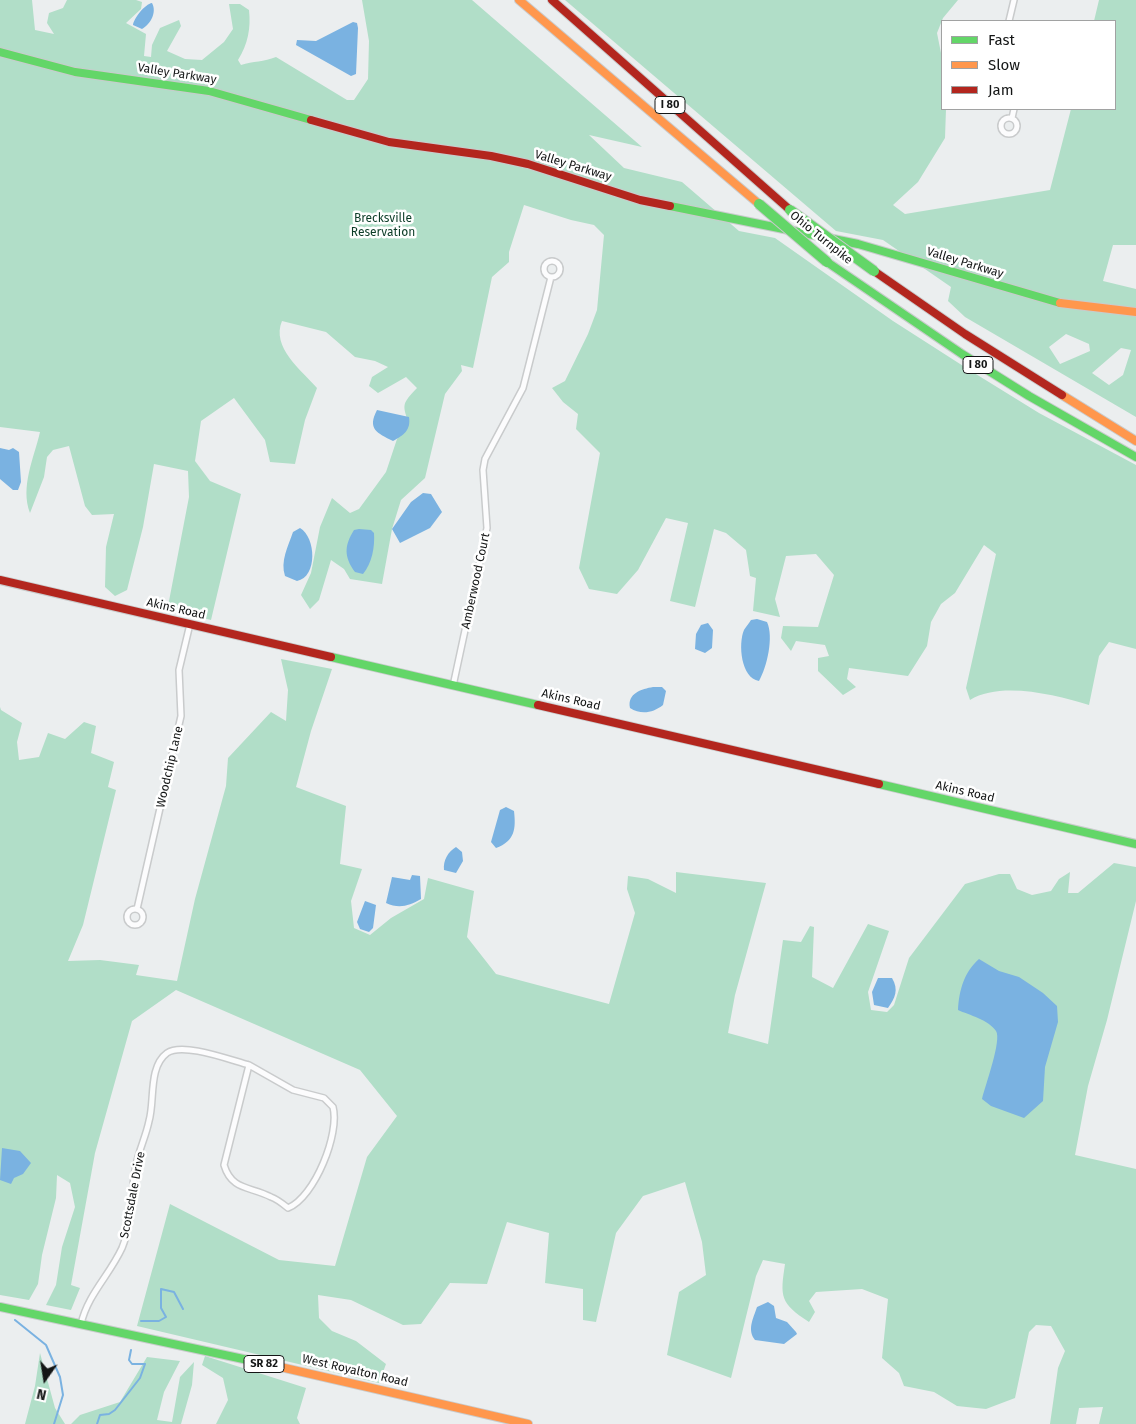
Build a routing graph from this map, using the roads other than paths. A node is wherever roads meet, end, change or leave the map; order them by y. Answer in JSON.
{"nodes":[{"id":1,"x":519,"y":0,"type":"edge"},
{"id":2,"x":552,"y":0,"type":"edge"},
{"id":3,"x":1014,"y":0,"type":"edge"},
{"id":4,"x":1009,"y":20,"type":"edge"},
{"id":5,"x":0,"y":52,"type":"edge"},
{"id":6,"x":1014,"y":110,"type":"edge"},
{"id":7,"x":1012,"y":118,"type":"dead end"},
{"id":8,"x":551,"y":277,"type":"dead end"},
{"id":9,"x":1136,"y":312,"type":"edge"},
{"id":10,"x":1136,"y":441,"type":"edge"},
{"id":11,"x":1136,"y":457,"type":"edge"},
{"id":12,"x":0,"y":580,"type":"edge"},
{"id":13,"x":190,"y":624,"type":"junction"},
{"id":14,"x":453,"y":686,"type":"junction"},
{"id":15,"x":1136,"y":844,"type":"edge"},
{"id":16,"x":137,"y":910,"type":"dead end"},
{"id":17,"x":248,"y":1065,"type":"junction"},
{"id":18,"x":0,"y":1307,"type":"edge"},
{"id":19,"x":81,"y":1325,"type":"junction"},
{"id":20,"x":528,"y":1424,"type":"edge"}],
"edges":[{"from":1,"to":11,"type":"main road","name":"Ohio Turnpike","number":"I 80","bridge":true},
{"from":2,"to":10,"type":"main road","name":"Ohio Turnpike","number":"I 80","bridge":true},
{"from":3,"to":4,"type":"street"},
{"from":5,"to":9,"type":"main road","name":"Valley Parkway"},
{"from":6,"to":7,"type":"street"},
{"from":8,"to":14,"type":"street","name":"Amberwood Court"},
{"from":12,"to":13,"type":"main road","name":"Akins Road"},
{"from":13,"to":14,"type":"main road","name":"Akins Road"},
{"from":13,"to":16,"type":"street","name":"Woodchip Lane"},
{"from":14,"to":15,"type":"main road","name":"Akins Road"},
{"from":17,"to":17,"type":"street","name":"Scottsdale Drive"},
{"from":17,"to":19,"type":"street","name":"Scottsdale Drive"},
{"from":18,"to":19,"type":"main road","name":"West Royalton Road","number":"SR 82"},
{"from":19,"to":20,"type":"main road","name":"West Royalton Road","number":"SR 82"}]}
